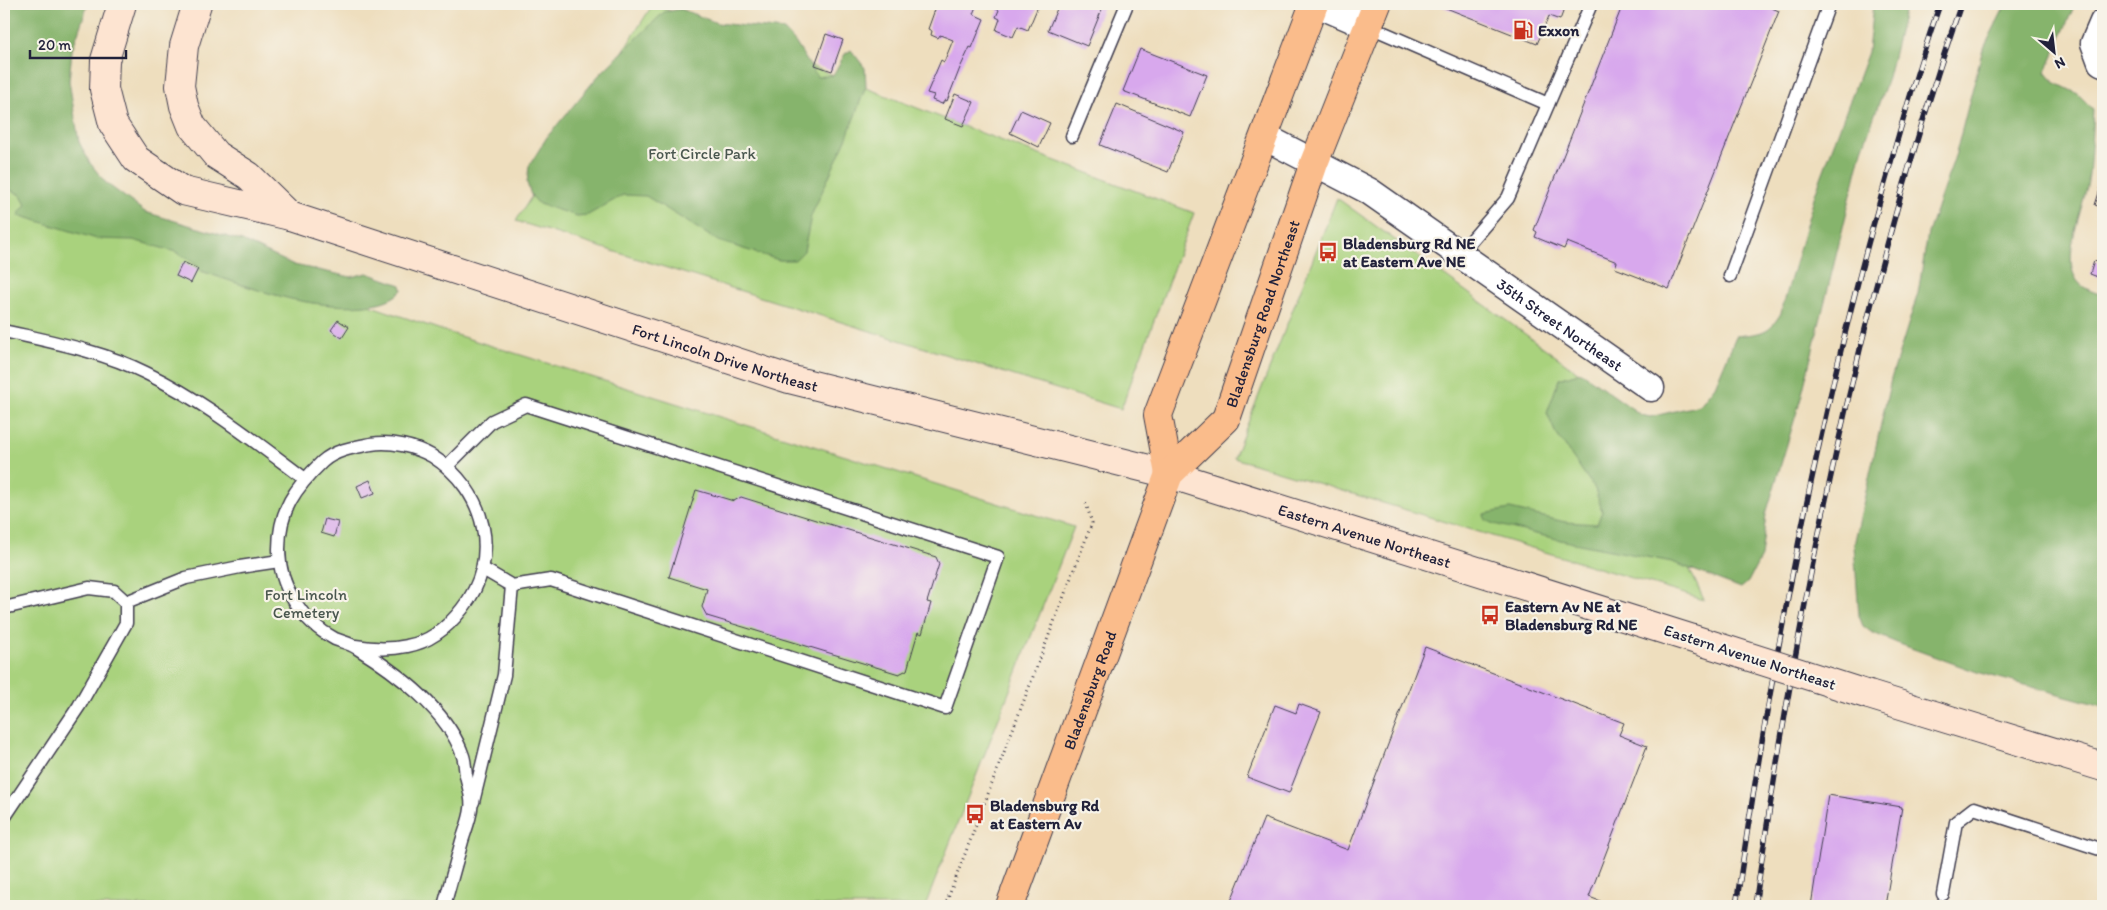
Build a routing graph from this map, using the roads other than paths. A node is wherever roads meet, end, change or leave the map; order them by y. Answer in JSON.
{"nodes":[{"id":1,"x":122,"y":4,"type":"edge"},
{"id":2,"x":197,"y":4,"type":"edge"},
{"id":3,"x":1126,"y":4,"type":"edge"},
{"id":4,"x":1315,"y":4,"type":"edge"},
{"id":5,"x":1591,"y":4,"type":"edge"},
{"id":6,"x":1829,"y":4,"type":"edge"},
{"id":7,"x":1372,"y":15,"type":"edge"},
{"id":8,"x":2103,"y":22,"type":"edge"},
{"id":9,"x":2103,"y":63,"type":"edge"},
{"id":10,"x":1548,"y":104,"type":"junction"},
{"id":11,"x":1072,"y":136,"type":"dead end"},
{"id":12,"x":1265,"y":137,"type":"junction"},
{"id":13,"x":1314,"y":162,"type":"junction"},
{"id":14,"x":290,"y":216,"type":"junction"},
{"id":15,"x":1459,"y":254,"type":"junction"},
{"id":16,"x":1730,"y":276,"type":"dead end"},
{"id":17,"x":4,"y":331,"type":"edge"},
{"id":18,"x":1650,"y":388,"type":"dead end"},
{"id":19,"x":447,"y":466,"type":"junction"},
{"id":20,"x":1169,"y":474,"type":"junction"},
{"id":21,"x":305,"y":479,"type":"junction"},
{"id":22,"x":279,"y":561,"type":"junction"},
{"id":23,"x":483,"y":569,"type":"junction"},
{"id":24,"x":512,"y":586,"type":"junction"},
{"id":25,"x":126,"y":602,"type":"junction"},
{"id":26,"x":4,"y":608,"type":"edge"},
{"id":27,"x":355,"y":646,"type":"junction"},
{"id":28,"x":2103,"y":768,"type":"edge"},
{"id":29,"x":472,"y":807,"type":"junction"},
{"id":30,"x":4,"y":818,"type":"edge"},
{"id":31,"x":2103,"y":850,"type":"edge"},
{"id":32,"x":1943,"y":894,"type":"dead end"},
{"id":33,"x":444,"y":906,"type":"edge"},
{"id":34,"x":1010,"y":906,"type":"edge"}],
"edges":[{"from":1,"to":14,"type":"street","name":"Fort Lincoln Drive Northeast"},
{"from":2,"to":14,"type":"street","name":"Fort Lincoln Drive Northeast"},
{"from":3,"to":11,"type":"lane"},
{"from":4,"to":7,"type":"street"},
{"from":4,"to":12,"type":"main road"},
{"from":5,"to":10,"type":"lane"},
{"from":6,"to":16,"type":"lane"},
{"from":7,"to":10,"type":"lane"},
{"from":7,"to":13,"type":"main road","name":"Bladensburg Road Northeast"},
{"from":8,"to":9,"type":"street"},
{"from":10,"to":15,"type":"lane"},
{"from":12,"to":13,"type":"street","name":"35th Street Northeast"},
{"from":12,"to":20,"type":"main road"},
{"from":13,"to":15,"type":"street","name":"35th Street Northeast"},
{"from":13,"to":20,"type":"main road","name":"Bladensburg Road Northeast"},
{"from":14,"to":20,"type":"street","name":"Fort Lincoln Drive Northeast"},
{"from":15,"to":18,"type":"street","name":"35th Street Northeast"},
{"from":17,"to":21,"type":"lane"},
{"from":19,"to":21,"type":"lane"},
{"from":19,"to":23,"type":"lane"},
{"from":19,"to":24,"type":"lane"},
{"from":20,"to":28,"type":"street","name":"Eastern Avenue Northeast","bridge":true},
{"from":20,"to":34,"type":"main road","name":"Bladensburg Road"},
{"from":21,"to":22,"type":"lane"},
{"from":22,"to":25,"type":"lane"},
{"from":22,"to":27,"type":"lane"},
{"from":23,"to":24,"type":"lane"},
{"from":23,"to":27,"type":"lane"},
{"from":24,"to":29,"type":"lane"},
{"from":25,"to":26,"type":"lane"},
{"from":25,"to":30,"type":"lane"},
{"from":27,"to":29,"type":"lane"},
{"from":29,"to":33,"type":"lane"},
{"from":31,"to":32,"type":"lane"}]}
